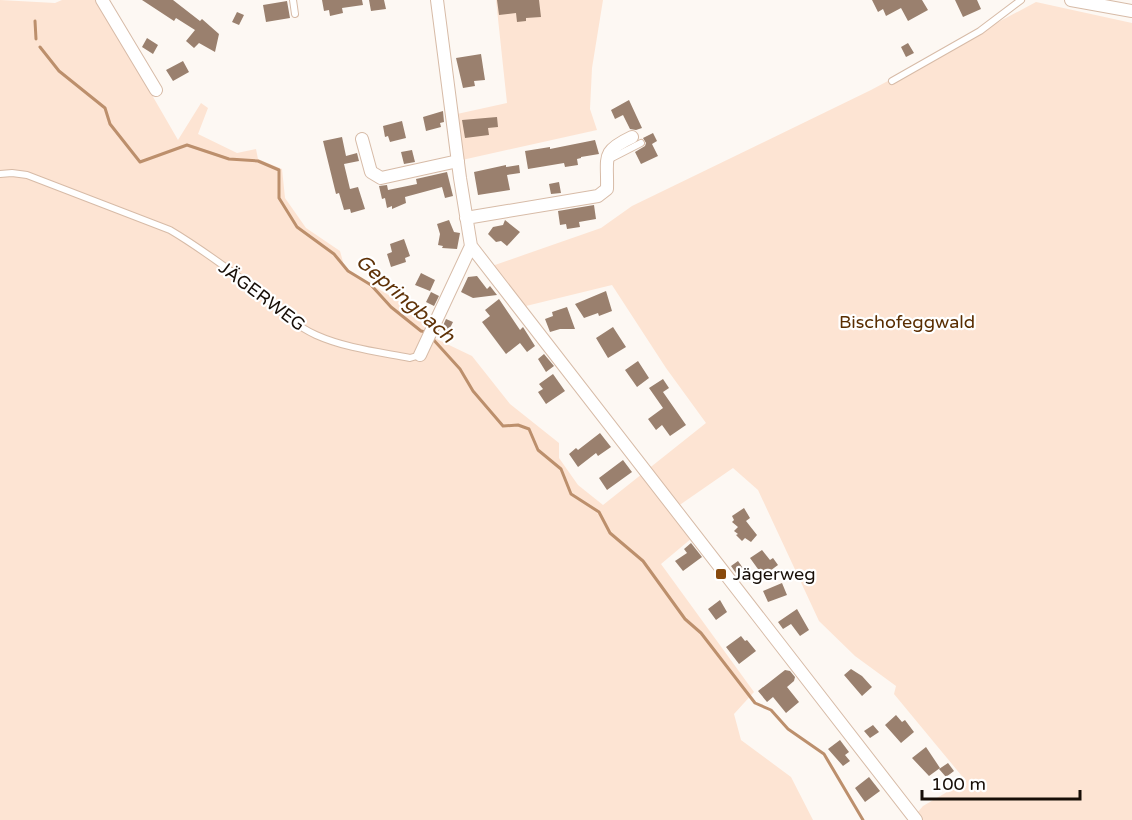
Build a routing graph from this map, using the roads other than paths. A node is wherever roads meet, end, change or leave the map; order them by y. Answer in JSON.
{"nodes":[{"id":1,"x":102,"y":0,"type":"edge"},
{"id":2,"x":293,"y":0,"type":"edge"},
{"id":3,"x":438,"y":0,"type":"edge"},
{"id":4,"x":1021,"y":0,"type":"edge"},
{"id":5,"x":1071,"y":0,"type":"edge"},
{"id":6,"x":1132,"y":11,"type":"edge"},
{"id":7,"x":295,"y":14,"type":"dead end"},
{"id":8,"x":892,"y":81,"type":"dead end"},
{"id":9,"x":156,"y":90,"type":"dead end"},
{"id":10,"x":362,"y":139,"type":"dead end"},
{"id":11,"x":637,"y":140,"type":"dead end"},
{"id":12,"x":458,"y":161,"type":"junction"},
{"id":13,"x":0,"y":174,"type":"edge"},
{"id":14,"x":466,"y":218,"type":"junction"},
{"id":15,"x":471,"y":246,"type":"junction"},
{"id":16,"x":423,"y":350,"type":"joint"},
{"id":17,"x":916,"y":820,"type":"edge"}],
"edges":[{"from":1,"to":9,"type":"street"},
{"from":2,"to":7,"type":"lane"},
{"from":3,"to":12,"type":"street"},
{"from":4,"to":8,"type":"lane"},
{"from":5,"to":6,"type":"street"},
{"from":10,"to":12,"type":"street"},
{"from":11,"to":14,"type":"street"},
{"from":12,"to":14,"type":"street"},
{"from":13,"to":16,"type":"lane","name":"JÄGERWEG"},
{"from":14,"to":15,"type":"street"},
{"from":15,"to":16,"type":"street","name":"JÄGERWEG"},
{"from":15,"to":17,"type":"street"}]}
